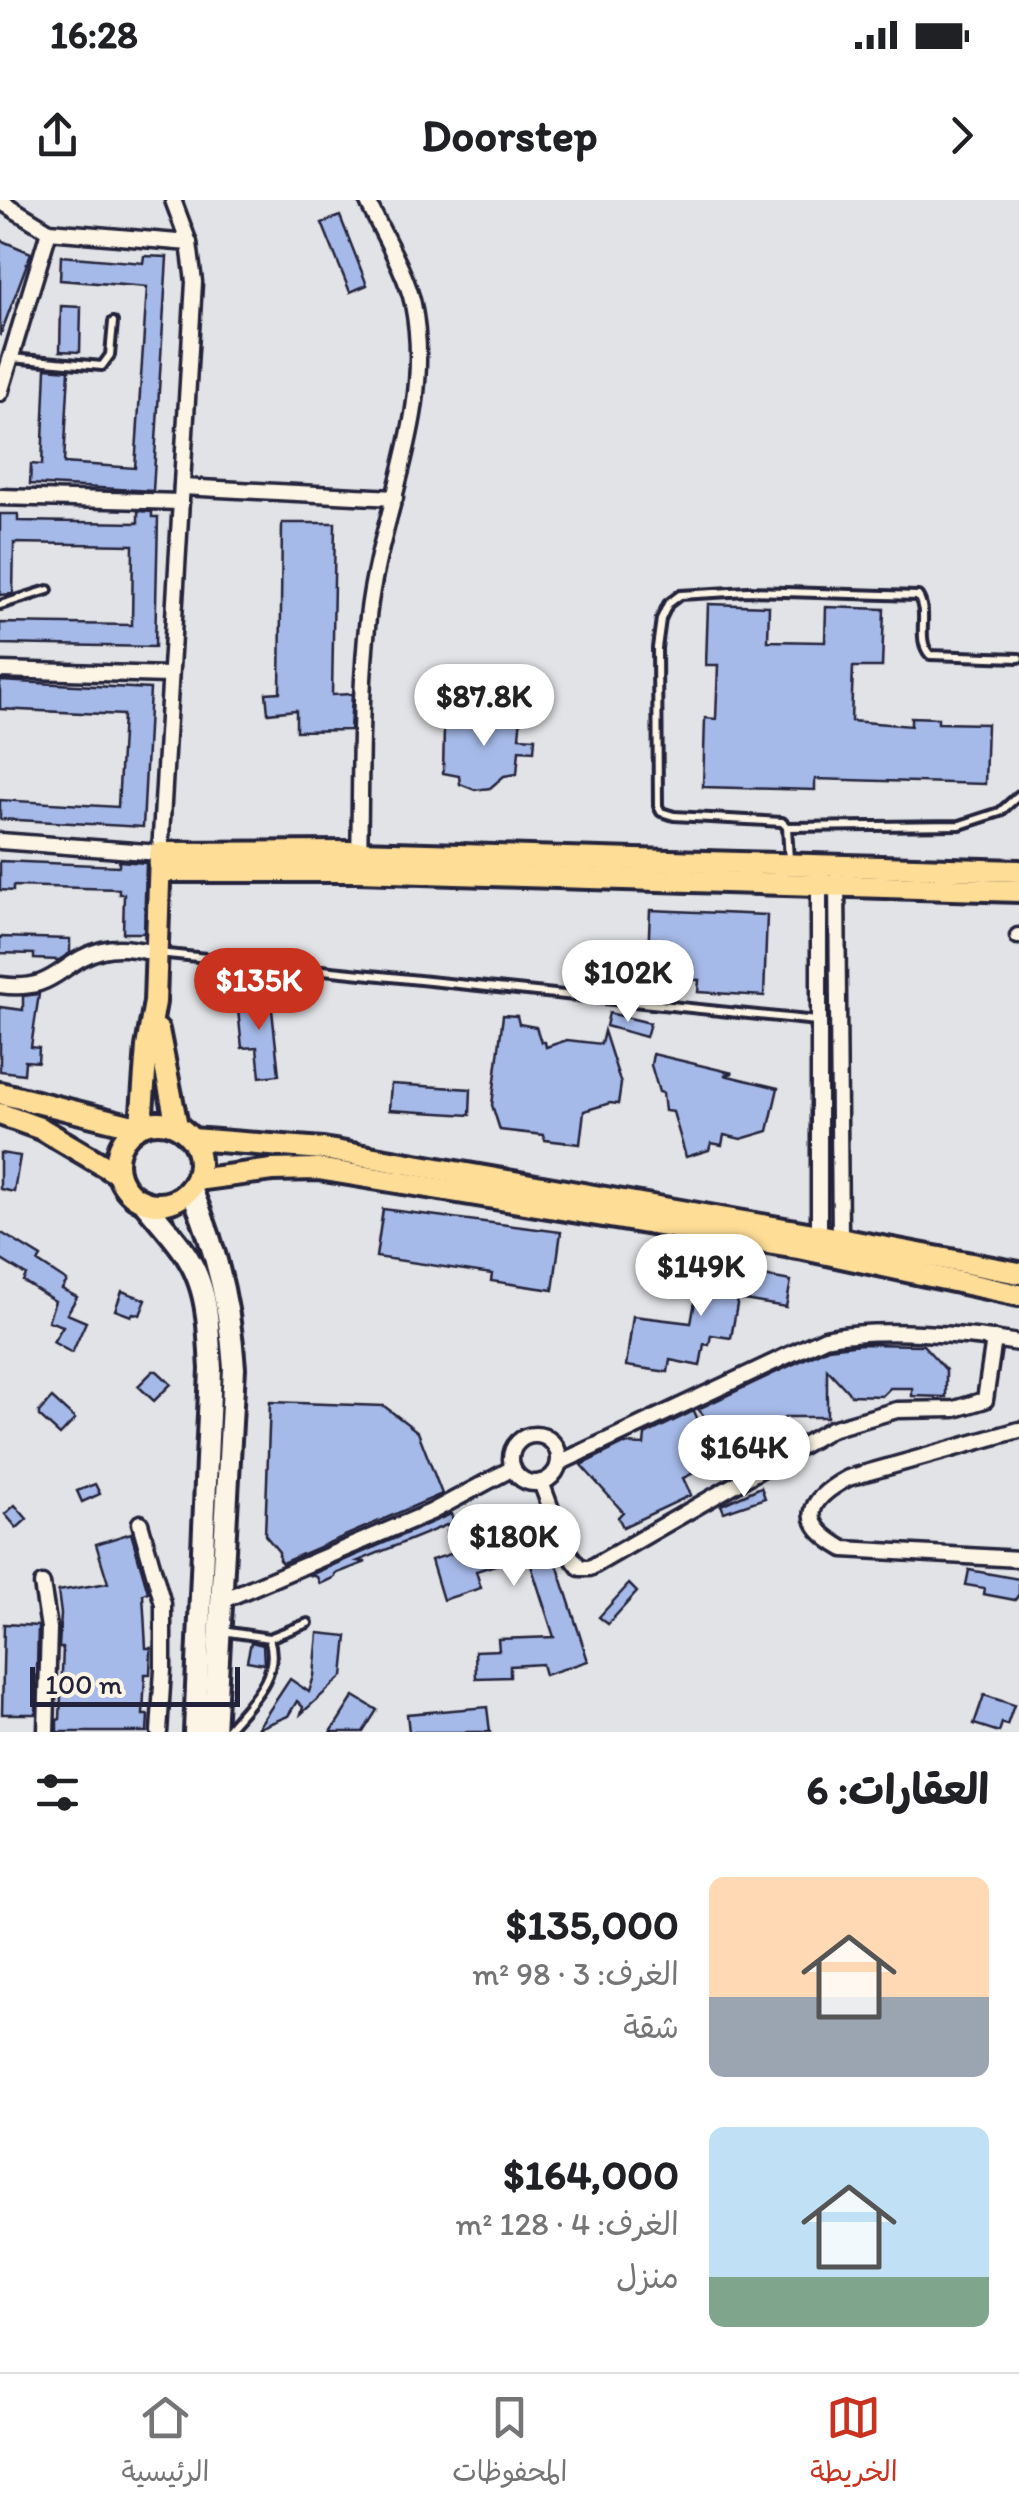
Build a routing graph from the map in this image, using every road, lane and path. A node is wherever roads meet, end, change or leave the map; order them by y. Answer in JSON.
{"nodes":[{"id":1,"x":173,"y":200,"type":"edge"},
{"id":2,"x":367,"y":200,"type":"edge"},
{"id":3,"x":0,"y":201,"type":"edge"},
{"id":4,"x":49,"y":231,"type":"junction"},
{"id":5,"x":189,"y":243,"type":"junction"},
{"id":6,"x":113,"y":322,"type":"dead end"},
{"id":7,"x":5,"y":367,"type":"edge"},
{"id":8,"x":0,"y":393,"type":"edge"},
{"id":9,"x":182,"y":494,"type":"junction"},
{"id":10,"x":0,"y":498,"type":"edge"},
{"id":11,"x":395,"y":498,"type":"junction"},
{"id":12,"x":48,"y":590,"type":"dead end"},
{"id":13,"x":0,"y":604,"type":"edge"},
{"id":14,"x":1019,"y":658,"type":"edge"},
{"id":15,"x":0,"y":670,"type":"edge"},
{"id":16,"x":168,"y":675,"type":"junction"},
{"id":17,"x":1019,"y":795,"type":"edge"},
{"id":18,"x":788,"y":827,"type":"junction"},
{"id":19,"x":0,"y":841,"type":"edge"},
{"id":20,"x":359,"y":861,"type":"junction"},
{"id":21,"x":160,"y":862,"type":"junction"},
{"id":22,"x":789,"y":865,"type":"junction"},
{"id":23,"x":570,"y":867,"type":"junction"},
{"id":24,"x":1019,"y":871,"type":"edge"},
{"id":25,"x":828,"y":875,"type":"junction"},
{"id":26,"x":1019,"y":891,"type":"edge"},
{"id":27,"x":157,"y":953,"type":"junction"},
{"id":28,"x":0,"y":985,"type":"edge"},
{"id":29,"x":155,"y":1002,"type":"junction"},
{"id":30,"x":820,"y":1021,"type":"junction"},
{"id":31,"x":840,"y":1023,"type":"junction"},
{"id":32,"x":0,"y":1092,"type":"edge"},
{"id":33,"x":0,"y":1114,"type":"edge"},
{"id":34,"x":139,"y":1126,"type":"junction"},
{"id":35,"x":185,"y":1132,"type":"junction"},
{"id":36,"x":118,"y":1174,"type":"junction"},
{"id":37,"x":193,"y":1184,"type":"junction"},
{"id":38,"x":144,"y":1202,"type":"junction"},
{"id":39,"x":830,"y":1237,"type":"junction"},
{"id":40,"x":1019,"y":1273,"type":"edge"},
{"id":41,"x":1019,"y":1295,"type":"edge"},
{"id":42,"x":994,"y":1338,"type":"junction"},
{"id":43,"x":1019,"y":1343,"type":"edge"},
{"id":44,"x":1019,"y":1430,"type":"edge"},
{"id":45,"x":559,"y":1463,"type":"junction"},
{"id":46,"x":513,"y":1468,"type":"junction"},
{"id":47,"x":541,"y":1482,"type":"junction"},
{"id":48,"x":140,"y":1523,"type":"dead end"},
{"id":49,"x":1019,"y":1559,"type":"edge"},
{"id":50,"x":42,"y":1584,"type":"dead end"},
{"id":51,"x":223,"y":1600,"type":"junction"},
{"id":52,"x":308,"y":1622,"type":"dead end"},
{"id":53,"x":222,"y":1631,"type":"junction"},
{"id":54,"x":269,"y":1638,"type":"junction"},
{"id":55,"x":46,"y":1732,"type":"edge"},
{"id":56,"x":159,"y":1732,"type":"edge"},
{"id":57,"x":195,"y":1732,"type":"edge"},
{"id":58,"x":214,"y":1732,"type":"edge"},
{"id":59,"x":225,"y":1732,"type":"edge"}],
"edges":[{"from":1,"to":5,"type":"street"},
{"from":2,"to":11,"type":"street"},
{"from":3,"to":4,"type":"street"},
{"from":4,"to":5,"type":"street"},
{"from":4,"to":7,"type":"street"},
{"from":5,"to":9,"type":"street"},
{"from":6,"to":7,"type":"lane"},
{"from":7,"to":8,"type":"street"},
{"from":9,"to":10,"type":"street"},
{"from":9,"to":11,"type":"street"},
{"from":9,"to":16,"type":"street"},
{"from":11,"to":20,"type":"street"},
{"from":12,"to":13,"type":"lane"},
{"from":14,"to":18,"type":"lane"},
{"from":15,"to":16,"type":"street"},
{"from":16,"to":21,"type":"street"},
{"from":17,"to":18,"type":"lane"},
{"from":18,"to":22,"type":"lane"},
{"from":19,"to":21,"type":"street"},
{"from":20,"to":21,"type":"main road"},
{"from":20,"to":23,"type":"main road"},
{"from":21,"to":27,"type":"main road"},
{"from":22,"to":23,"type":"main road"},
{"from":22,"to":25,"type":"main road"},
{"from":23,"to":25,"type":"main road"},
{"from":24,"to":25,"type":"main road"},
{"from":25,"to":26,"type":"main road"},
{"from":25,"to":30,"type":"street"},
{"from":25,"to":31,"type":"street"},
{"from":27,"to":28,"type":"street"},
{"from":27,"to":29,"type":"main road"},
{"from":27,"to":30,"type":"lane"},
{"from":29,"to":34,"type":"main road"},
{"from":29,"to":35,"type":"main road"},
{"from":30,"to":31,"type":"street"},
{"from":30,"to":39,"type":"street"},
{"from":31,"to":39,"type":"street"},
{"from":32,"to":34,"type":"main road"},
{"from":33,"to":36,"type":"main road"},
{"from":34,"to":35,"type":"main road"},
{"from":34,"to":36,"type":"main road"},
{"from":35,"to":37,"type":"main road"},
{"from":35,"to":39,"type":"main road"},
{"from":36,"to":38,"type":"main road"},
{"from":37,"to":38,"type":"main road"},
{"from":37,"to":41,"type":"main road"},
{"from":37,"to":51,"type":"main road"},
{"from":38,"to":57,"type":"main road"},
{"from":39,"to":40,"type":"main road"},
{"from":42,"to":43,"type":"street"},
{"from":42,"to":45,"type":"street"},
{"from":42,"to":47,"type":"street"},
{"from":44,"to":49,"type":"street"},
{"from":45,"to":46,"type":"street"},
{"from":45,"to":47,"type":"street"},
{"from":46,"to":47,"type":"street"},
{"from":46,"to":51,"type":"street"},
{"from":48,"to":56,"type":"street"},
{"from":50,"to":55,"type":"street"},
{"from":51,"to":53,"type":"main road"},
{"from":52,"to":54,"type":"lane"},
{"from":53,"to":54,"type":"lane"},
{"from":53,"to":58,"type":"main road"},
{"from":54,"to":59,"type":"lane"}]}
